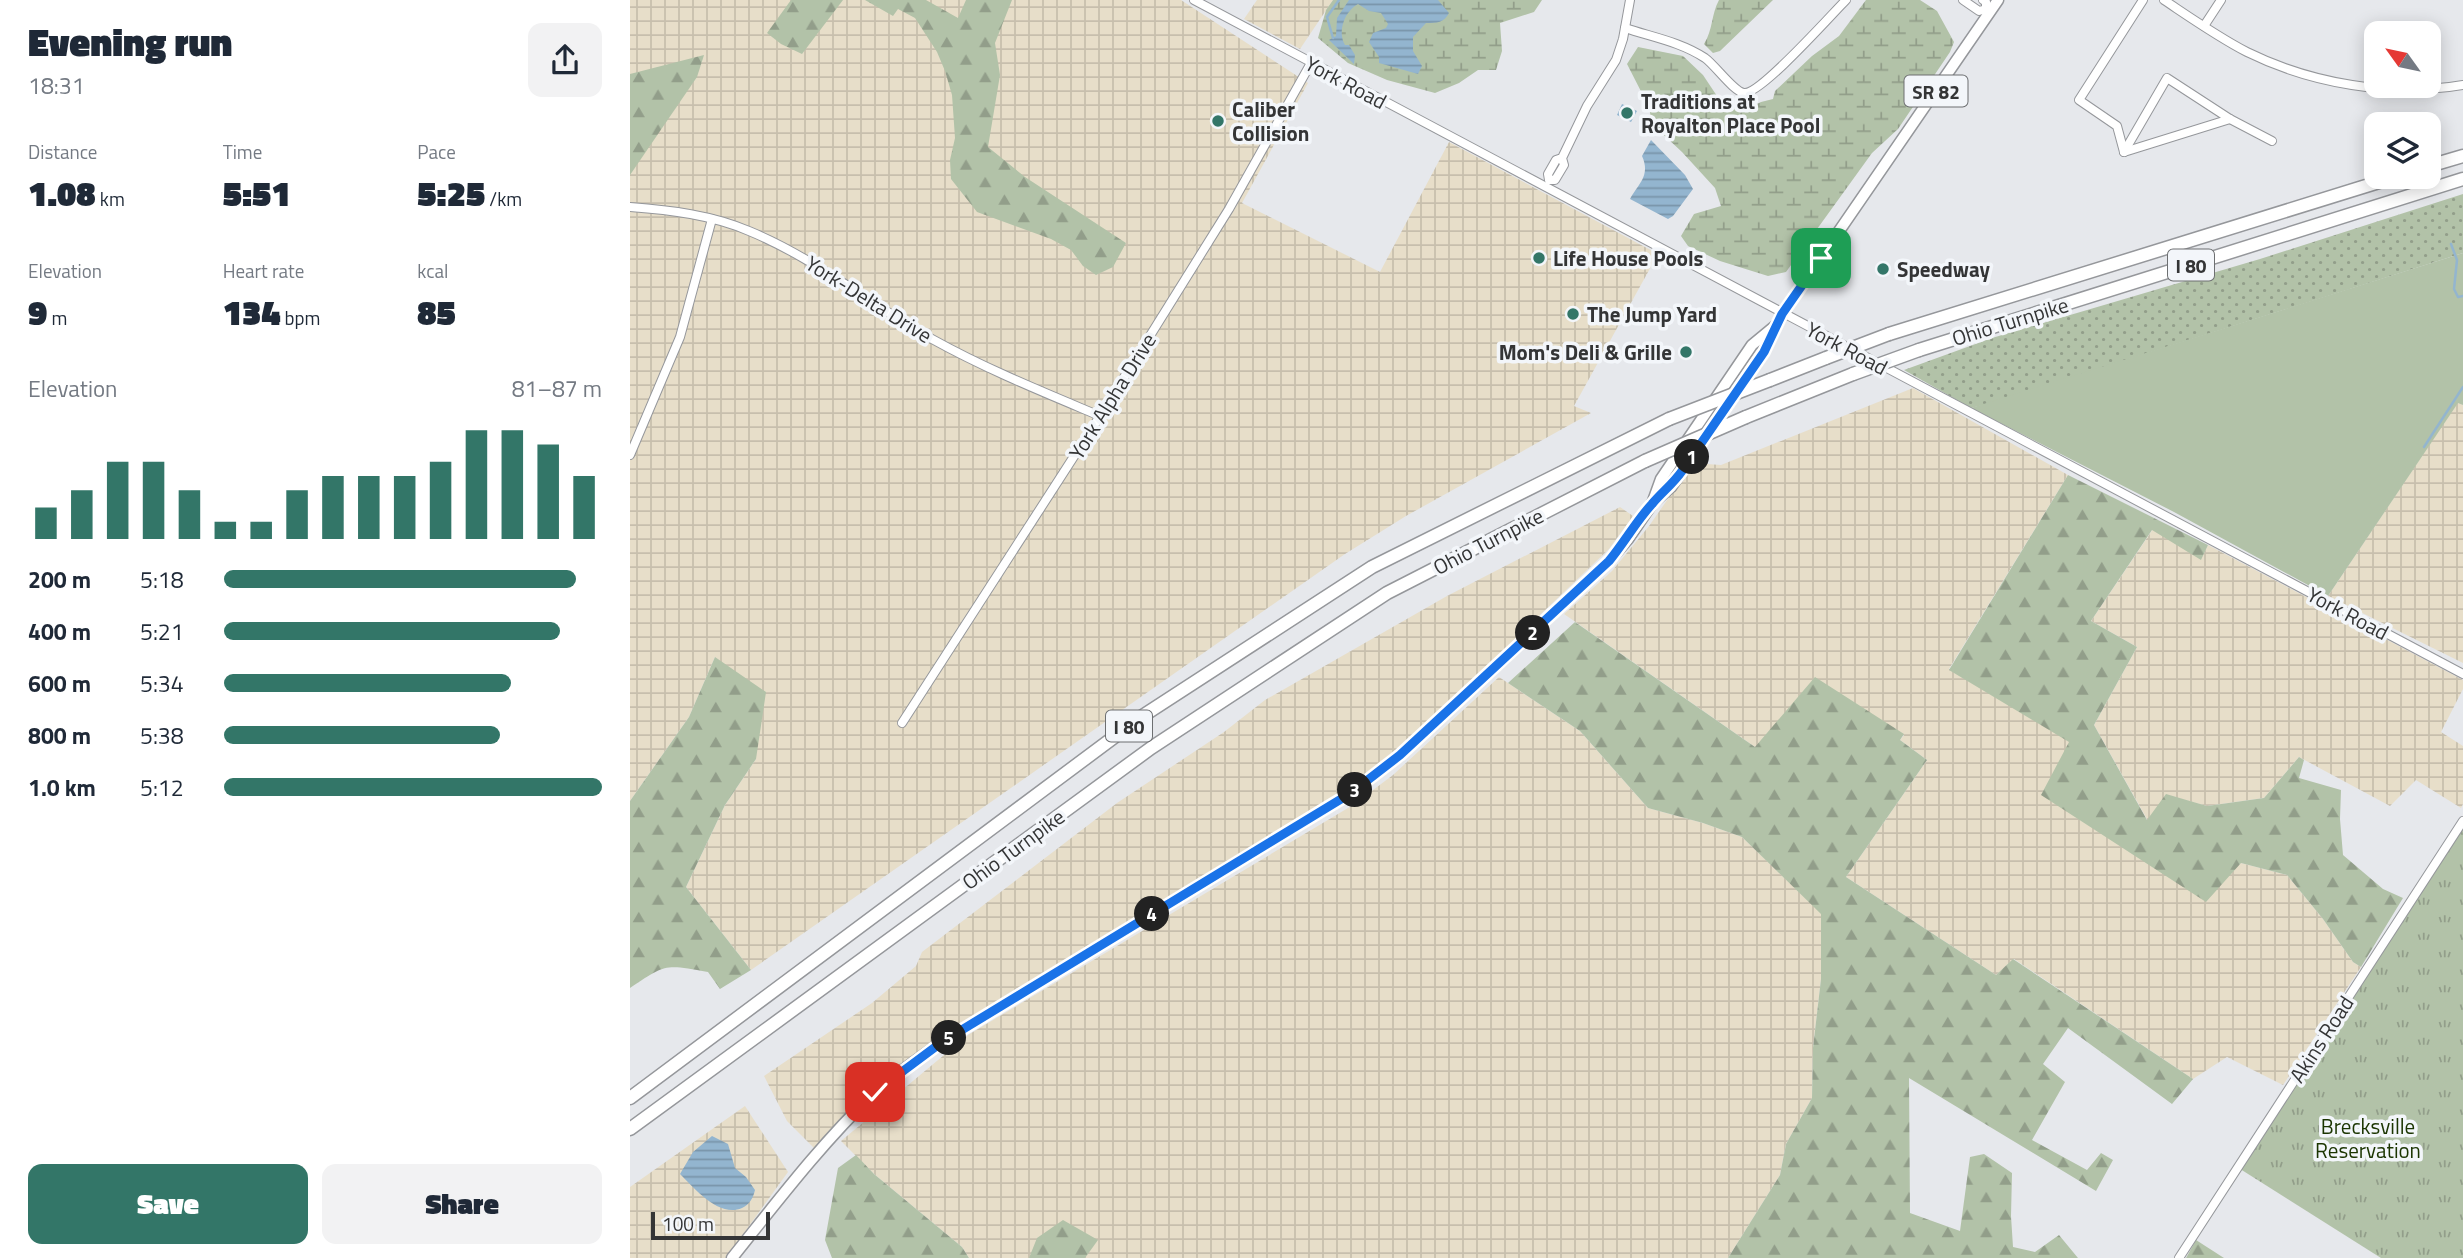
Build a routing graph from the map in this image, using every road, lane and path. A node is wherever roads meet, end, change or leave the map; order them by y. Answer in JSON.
{"nodes":[{"id":1,"x":1194,"y":0,"type":"edge"},
{"id":2,"x":1630,"y":0,"type":"edge"},
{"id":3,"x":1846,"y":0,"type":"edge"},
{"id":4,"x":1963,"y":0,"type":"edge"},
{"id":5,"x":1998,"y":0,"type":"edge"},
{"id":6,"x":2143,"y":0,"type":"edge"},
{"id":7,"x":2164,"y":0,"type":"edge"},
{"id":8,"x":2221,"y":0,"type":"edge"},
{"id":9,"x":1986,"y":7,"type":"edge"},
{"id":10,"x":2204,"y":26,"type":"junction"},
{"id":11,"x":1625,"y":28,"type":"junction"},
{"id":12,"x":1311,"y":63,"type":"junction"},
{"id":13,"x":2463,"y":86,"type":"edge"},
{"id":14,"x":2230,"y":119,"type":"junction"},
{"id":15,"x":2272,"y":141,"type":"dead end"},
{"id":16,"x":2124,"y":152,"type":"junction"},
{"id":17,"x":2463,"y":156,"type":"edge"},
{"id":18,"x":2441,"y":162,"type":"edge"},
{"id":19,"x":2463,"y":179,"type":"edge"},
{"id":20,"x":1547,"y":184,"type":"junction"},
{"id":21,"x":2364,"y":187,"type":"edge"},
{"id":22,"x":630,"y":207,"type":"edge"},
{"id":23,"x":712,"y":219,"type":"junction"},
{"id":24,"x":1782,"y":314,"type":"junction"},
{"id":25,"x":1100,"y":416,"type":"junction"},
{"id":26,"x":630,"y":456,"type":"edge"},
{"id":27,"x":2463,"y":674,"type":"edge"},
{"id":28,"x":902,"y":723,"type":"dead end"},
{"id":29,"x":2463,"y":821,"type":"edge"},
{"id":30,"x":630,"y":1098,"type":"edge"},
{"id":31,"x":630,"y":1129,"type":"edge"},
{"id":32,"x":732,"y":1258,"type":"edge"},
{"id":33,"x":2179,"y":1258,"type":"edge"}],
"edges":[{"from":1,"to":12,"type":"street","name":"York Road"},
{"from":2,"to":11,"type":"street"},
{"from":3,"to":11,"type":"street"},
{"from":4,"to":9,"type":"street"},
{"from":5,"to":9,"type":"main road","number":"SR 82"},
{"from":6,"to":16,"type":"street"},
{"from":7,"to":10,"type":"street"},
{"from":8,"to":10,"type":"street"},
{"from":9,"to":24,"type":"main road","number":"SR 82"},
{"from":10,"to":13,"type":"street"},
{"from":11,"to":20,"type":"street"},
{"from":12,"to":20,"type":"street","name":"York Road"},
{"from":12,"to":25,"type":"street","name":"York Alpha Drive"},
{"from":14,"to":15,"type":"street"},
{"from":14,"to":16,"type":"street"},
{"from":14,"to":16,"type":"street"},
{"from":17,"to":18,"type":"highway"},
{"from":19,"to":31,"type":"highway","name":"Ohio Turnpike","number":"I 80","bridge":true},
{"from":20,"to":24,"type":"street","name":"York Road"},
{"from":21,"to":30,"type":"highway","name":"Ohio Turnpike","number":"I 80","bridge":true},
{"from":22,"to":23,"type":"street","name":"York-Delta Drive"},
{"from":23,"to":25,"type":"street","name":"York-Delta Drive"},
{"from":23,"to":26,"type":"street"},
{"from":24,"to":27,"type":"street","name":"York Road"},
{"from":24,"to":32,"type":"main road","number":"SR 82"},
{"from":25,"to":28,"type":"street","name":"York Alpha Drive"},
{"from":29,"to":33,"type":"street","name":"Akins Road"}]}
